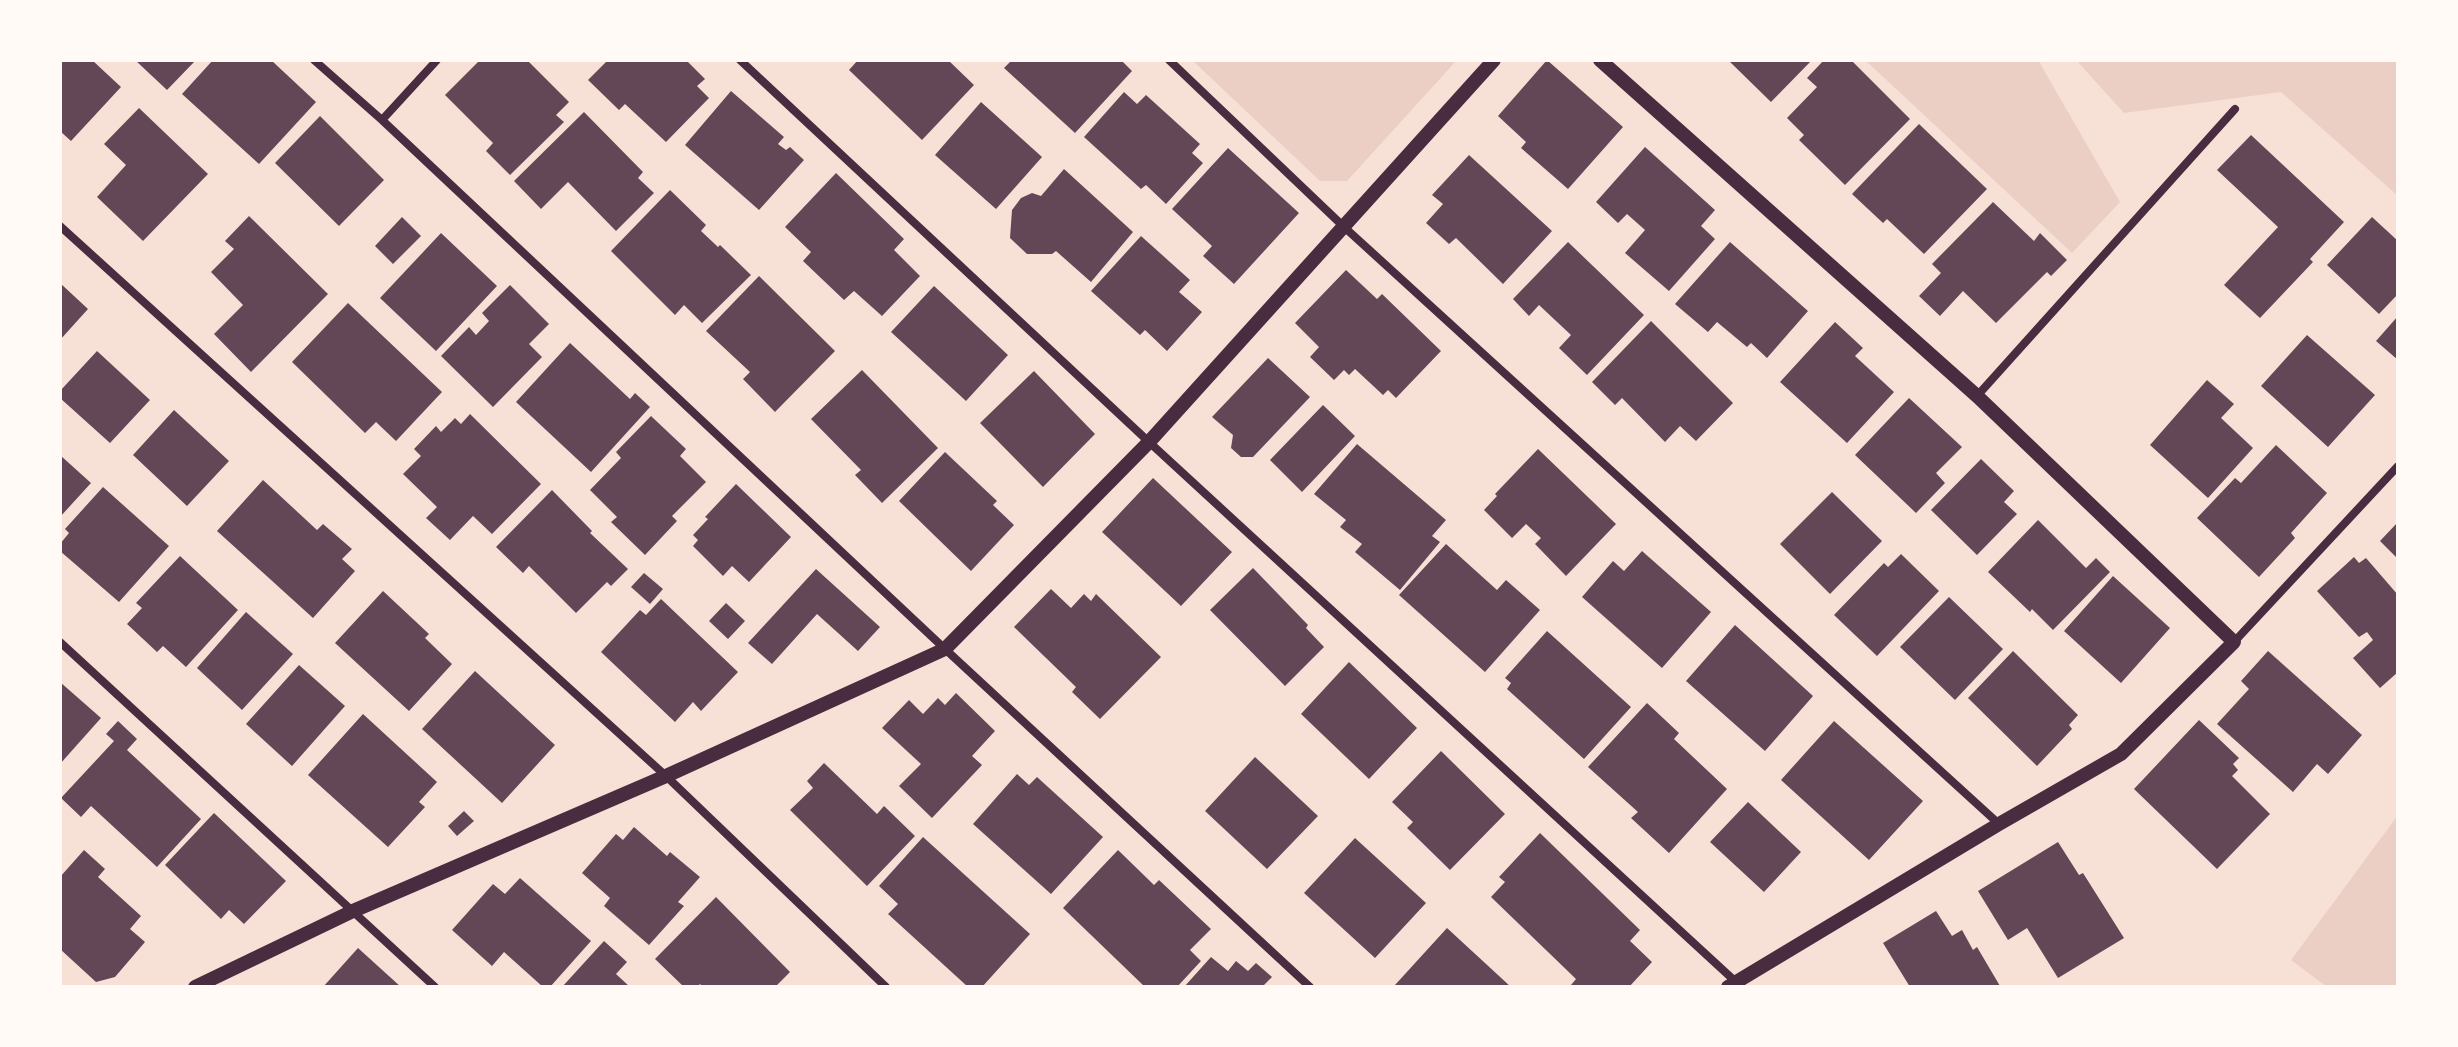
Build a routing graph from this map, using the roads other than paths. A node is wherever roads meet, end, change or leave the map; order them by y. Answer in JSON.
{"nodes":[{"id":1,"x":314,"y":60,"type":"edge"},
{"id":2,"x":437,"y":60,"type":"edge"},
{"id":3,"x":740,"y":60,"type":"edge"},
{"id":4,"x":1169,"y":60,"type":"edge"},
{"id":5,"x":1494,"y":60,"type":"edge"},
{"id":6,"x":1600,"y":60,"type":"edge"},
{"id":7,"x":2235,"y":109,"type":"dead end"},
{"id":8,"x":382,"y":120,"type":"junction"},
{"id":9,"x":60,"y":226,"type":"edge"},
{"id":10,"x":1343,"y":226,"type":"junction"},
{"id":11,"x":1977,"y":396,"type":"junction"},
{"id":12,"x":1149,"y":442,"type":"junction"},
{"id":13,"x":2398,"y":466,"type":"edge"},
{"id":14,"x":60,"y":642,"type":"edge"},
{"id":15,"x":2234,"y":642,"type":"junction"},
{"id":16,"x":945,"y":649,"type":"junction"},
{"id":17,"x":666,"y":776,"type":"junction"},
{"id":18,"x":1999,"y":824,"type":"junction"},
{"id":19,"x":353,"y":911,"type":"junction"},
{"id":20,"x":1732,"y":985,"type":"edge"},
{"id":21,"x":195,"y":987,"type":"edge"},
{"id":22,"x":435,"y":987,"type":"edge"},
{"id":23,"x":886,"y":987,"type":"edge"},
{"id":24,"x":1310,"y":987,"type":"edge"}],
"edges":[{"from":1,"to":8,"type":"street"},
{"from":2,"to":8,"type":"street"},
{"from":3,"to":12,"type":"street"},
{"from":4,"to":10,"type":"street"},
{"from":5,"to":10,"type":"street"},
{"from":6,"to":11,"type":"street"},
{"from":7,"to":11,"type":"street"},
{"from":8,"to":16,"type":"street"},
{"from":9,"to":17,"type":"street"},
{"from":10,"to":12,"type":"street"},
{"from":10,"to":18,"type":"street"},
{"from":11,"to":15,"type":"street"},
{"from":12,"to":16,"type":"street"},
{"from":12,"to":20,"type":"street"},
{"from":13,"to":15,"type":"street"},
{"from":14,"to":19,"type":"street"},
{"from":15,"to":18,"type":"street"},
{"from":16,"to":17,"type":"street"},
{"from":16,"to":24,"type":"street"},
{"from":17,"to":19,"type":"street"},
{"from":17,"to":23,"type":"street"},
{"from":18,"to":20,"type":"street"},
{"from":19,"to":21,"type":"street"},
{"from":19,"to":22,"type":"street"}]}
